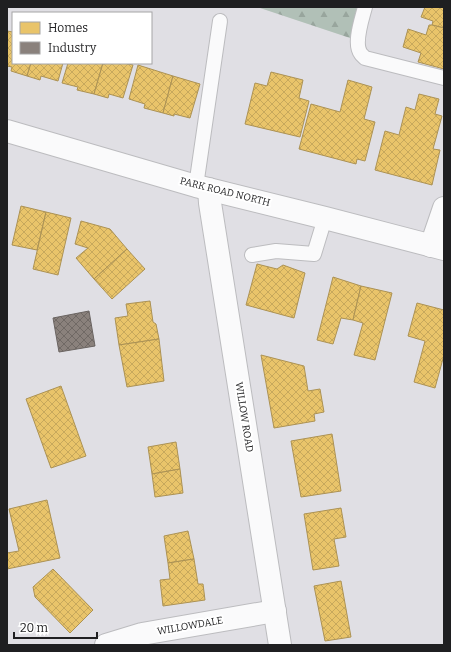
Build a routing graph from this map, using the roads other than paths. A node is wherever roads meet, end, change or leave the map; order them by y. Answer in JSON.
{"nodes":[{"id":1,"x":365,"y":7,"type":"edge"},
{"id":2,"x":220,"y":21,"type":"dead end"},
{"id":3,"x":444,"y":78,"type":"edge"},
{"id":4,"x":7,"y":131,"type":"edge"},
{"id":5,"x":203,"y":187,"type":"junction"},
{"id":6,"x":444,"y":208,"type":"edge"},
{"id":7,"x":325,"y":218,"type":"junction"},
{"id":8,"x":438,"y":248,"type":"edge"},
{"id":9,"x":252,"y":255,"type":"dead end"},
{"id":10,"x":275,"y":611,"type":"junction"},
{"id":11,"x":106,"y":645,"type":"edge"},
{"id":12,"x":280,"y":645,"type":"edge"}],
"edges":[{"from":1,"to":3,"type":"lane"},
{"from":2,"to":5,"type":"lane"},
{"from":4,"to":5,"type":"street","name":"PARK ROAD NORTH"},
{"from":5,"to":7,"type":"street","name":"PARK ROAD NORTH"},
{"from":5,"to":10,"type":"street","name":"WILLOW ROAD"},
{"from":6,"to":8,"type":"street"},
{"from":7,"to":8,"type":"street","name":"PARK ROAD NORTH"},
{"from":7,"to":9,"type":"lane"},
{"from":10,"to":11,"type":"street","name":"WILLOWDALE"},
{"from":10,"to":12,"type":"street","name":"WILLOW ROAD"}]}
